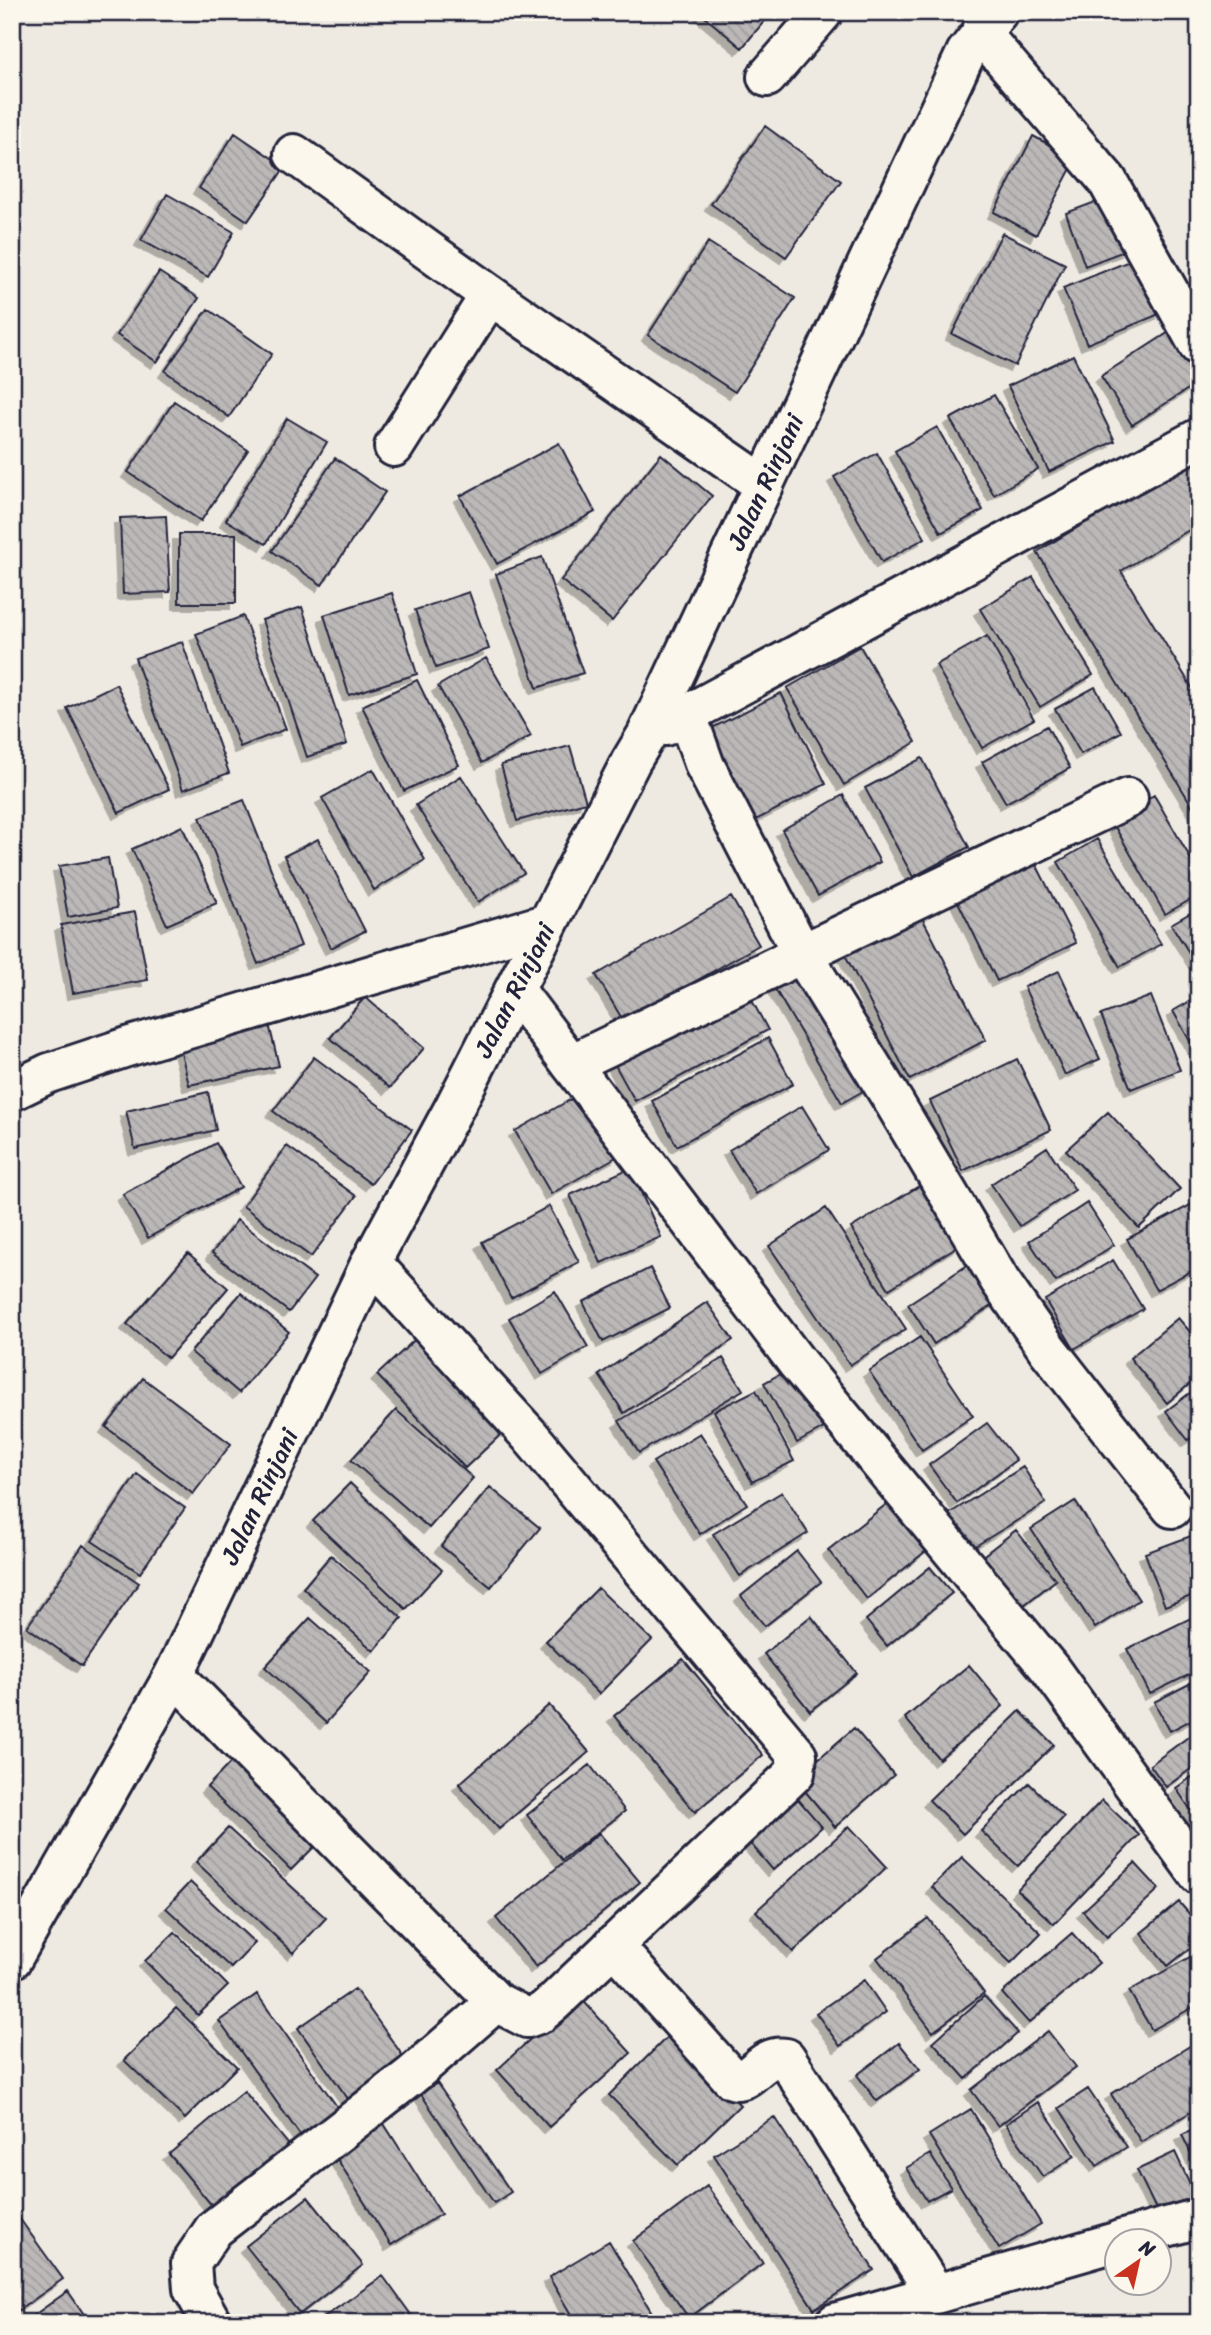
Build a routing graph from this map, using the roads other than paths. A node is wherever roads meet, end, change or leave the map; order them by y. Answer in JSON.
{"nodes":[{"id":1,"x":823,"y":12,"type":"edge"},
{"id":2,"x":990,"y":23,"type":"edge"},
{"id":3,"x":767,"y":77,"type":"dead end"},
{"id":4,"x":295,"y":154,"type":"dead end"},
{"id":5,"x":490,"y":295,"type":"junction"},
{"id":6,"x":1199,"y":346,"type":"edge"},
{"id":7,"x":1199,"y":438,"type":"edge"},
{"id":8,"x":394,"y":447,"type":"dead end"},
{"id":9,"x":764,"y":485,"type":"junction"},
{"id":10,"x":687,"y":716,"type":"junction"},
{"id":11,"x":646,"y":736,"type":"junction"},
{"id":12,"x":1128,"y":798,"type":"dead end"},
{"id":13,"x":548,"y":923,"type":"junction"},
{"id":14,"x":801,"y":952,"type":"junction"},
{"id":15,"x":515,"y":990,"type":"junction"},
{"id":16,"x":571,"y":1064,"type":"junction"},
{"id":17,"x":12,"y":1091,"type":"edge"},
{"id":18,"x":371,"y":1262,"type":"junction"},
{"id":19,"x":1172,"y":1508,"type":"dead end"},
{"id":20,"x":174,"y":1675,"type":"junction"},
{"id":21,"x":1199,"y":1875,"type":"edge"},
{"id":22,"x":613,"y":1945,"type":"junction"},
{"id":23,"x":12,"y":1959,"type":"edge"},
{"id":24,"x":496,"y":2002,"type":"junction"},
{"id":25,"x":1199,"y":2218,"type":"edge"},
{"id":26,"x":1171,"y":2226,"type":"edge"},
{"id":27,"x":1102,"y":2246,"type":"edge"},
{"id":28,"x":935,"y":2293,"type":"junction"},
{"id":29,"x":212,"y":2323,"type":"edge"},
{"id":30,"x":835,"y":2323,"type":"edge"}],
"edges":[{"from":1,"to":3,"type":"street"},
{"from":2,"to":6,"type":"street"},
{"from":2,"to":9,"type":"street","name":"Jalan Rinjani"},
{"from":4,"to":5,"type":"street"},
{"from":5,"to":8,"type":"street"},
{"from":5,"to":9,"type":"street"},
{"from":7,"to":10,"type":"street"},
{"from":9,"to":11,"type":"street","name":"Jalan Rinjani"},
{"from":10,"to":11,"type":"street"},
{"from":10,"to":14,"type":"street"},
{"from":11,"to":13,"type":"street","name":"Jalan Rinjani"},
{"from":12,"to":14,"type":"street"},
{"from":13,"to":15,"type":"street","name":"Jalan Rinjani"},
{"from":13,"to":17,"type":"street"},
{"from":14,"to":16,"type":"street"},
{"from":14,"to":19,"type":"street"},
{"from":15,"to":16,"type":"street"},
{"from":15,"to":18,"type":"street","name":"Jalan Rinjani"},
{"from":16,"to":21,"type":"street"},
{"from":18,"to":20,"type":"street","name":"Jalan Rinjani"},
{"from":18,"to":22,"type":"street"},
{"from":20,"to":23,"type":"street","name":"Jalan Rinjani"},
{"from":20,"to":24,"type":"street"},
{"from":22,"to":24,"type":"street"},
{"from":22,"to":28,"type":"street"},
{"from":24,"to":29,"type":"street"},
{"from":25,"to":26,"type":"street"},
{"from":27,"to":28,"type":"street"},
{"from":28,"to":30,"type":"street"}]}
